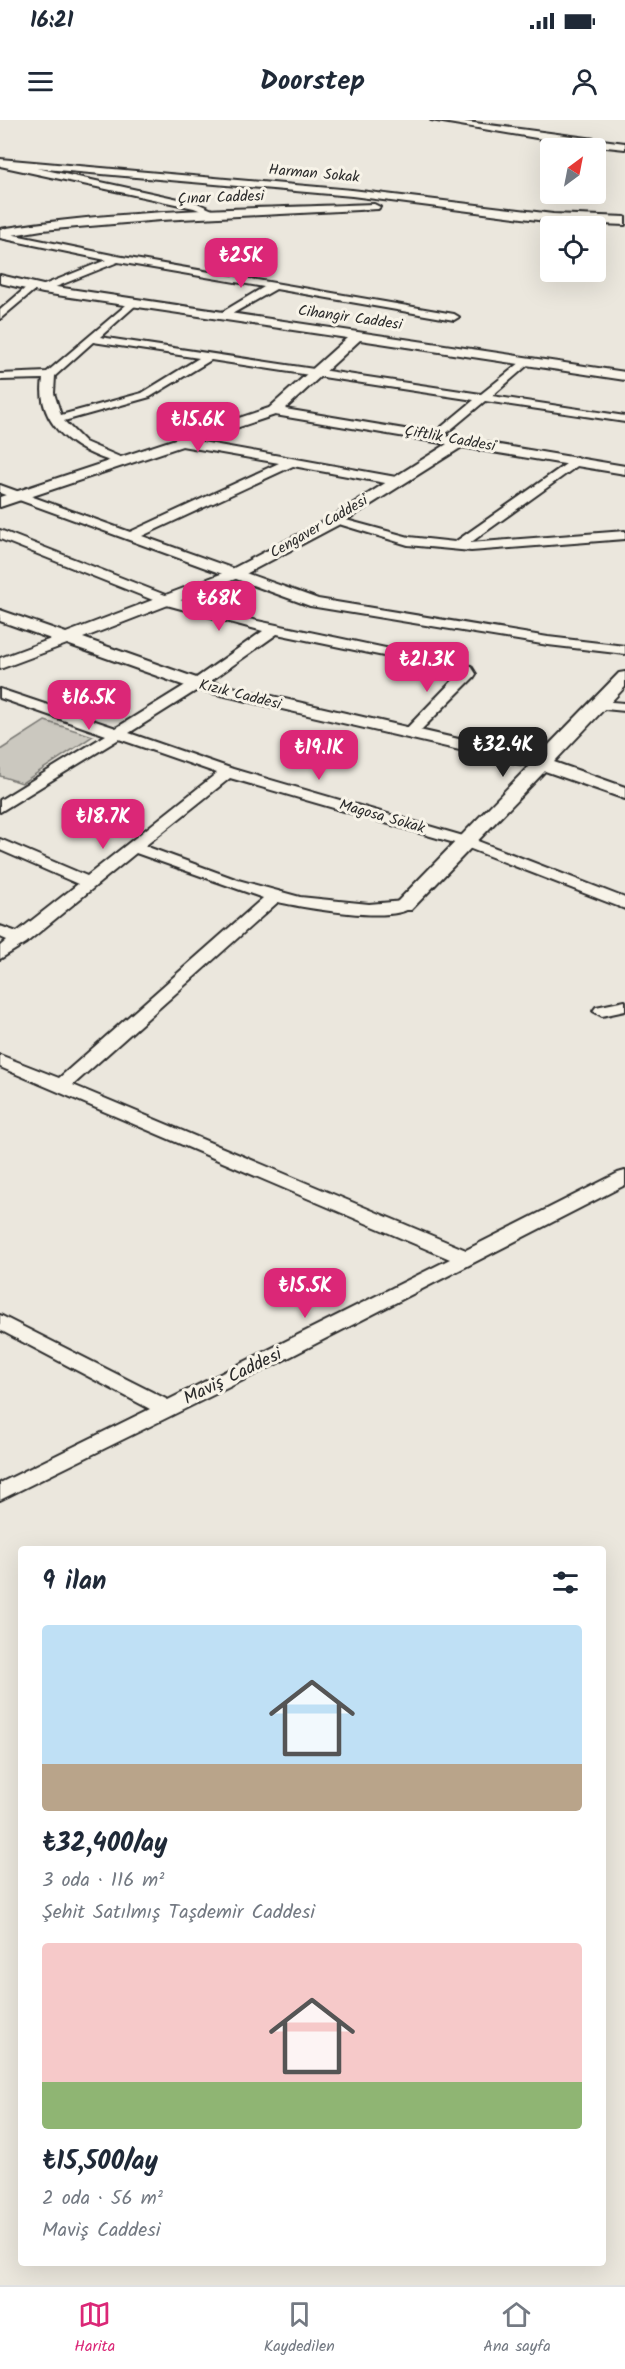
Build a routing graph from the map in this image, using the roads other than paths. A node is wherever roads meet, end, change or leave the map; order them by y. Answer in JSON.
{"nodes":[{"id":1,"x":435,"y":120,"type":"edge"},
{"id":2,"x":625,"y":146,"type":"edge"},
{"id":3,"x":0,"y":162,"type":"edge"},
{"id":4,"x":444,"y":203,"type":"junction"},
{"id":5,"x":214,"y":213,"type":"junction"},
{"id":6,"x":625,"y":221,"type":"edge"},
{"id":7,"x":0,"y":234,"type":"edge"},
{"id":8,"x":117,"y":259,"type":"junction"},
{"id":9,"x":0,"y":279,"type":"edge"},
{"id":10,"x":274,"y":286,"type":"junction"},
{"id":11,"x":38,"y":288,"type":"junction"},
{"id":12,"x":132,"y":303,"type":"junction"},
{"id":13,"x":0,"y":316,"type":"edge"},
{"id":14,"x":223,"y":316,"type":"junction"},
{"id":15,"x":454,"y":318,"type":"dead end"},
{"id":16,"x":357,"y":336,"type":"junction"},
{"id":17,"x":92,"y":339,"type":"junction"},
{"id":18,"x":209,"y":357,"type":"junction"},
{"id":19,"x":526,"y":361,"type":"junction"},
{"id":20,"x":316,"y":373,"type":"junction"},
{"id":21,"x":50,"y":375,"type":"junction"},
{"id":22,"x":0,"y":376,"type":"edge"},
{"id":23,"x":625,"y":376,"type":"edge"},
{"id":24,"x":486,"y":398,"type":"junction"},
{"id":25,"x":274,"y":411,"type":"junction"},
{"id":26,"x":625,"y":418,"type":"edge"},
{"id":27,"x":56,"y":420,"type":"junction"},
{"id":28,"x":437,"y":437,"type":"junction"},
{"id":29,"x":462,"y":441,"type":"junction"},
{"id":30,"x":180,"y":442,"type":"junction"},
{"id":31,"x":123,"y":461,"type":"junction"},
{"id":32,"x":576,"y":461,"type":"junction"},
{"id":33,"x":292,"y":462,"type":"junction"},
{"id":34,"x":625,"y":470,"type":"edge"},
{"id":35,"x":396,"y":481,"type":"junction"},
{"id":36,"x":0,"y":489,"type":"edge"},
{"id":37,"x":18,"y":496,"type":"junction"},
{"id":38,"x":0,"y":502,"type":"edge"},
{"id":39,"x":335,"y":521,"type":"junction"},
{"id":40,"x":0,"y":534,"type":"edge"},
{"id":41,"x":625,"y":535,"type":"edge"},
{"id":42,"x":129,"y":537,"type":"junction"},
{"id":43,"x":457,"y":546,"type":"junction"},
{"id":44,"x":232,"y":574,"type":"junction"},
{"id":45,"x":168,"y":600,"type":"junction"},
{"id":46,"x":0,"y":615,"type":"edge"},
{"id":47,"x":273,"y":630,"type":"junction"},
{"id":48,"x":64,"y":640,"type":"junction"},
{"id":49,"x":625,"y":650,"type":"edge"},
{"id":50,"x":0,"y":664,"type":"edge"},
{"id":51,"x":625,"y":677,"type":"edge"},
{"id":52,"x":197,"y":684,"type":"junction"},
{"id":53,"x":0,"y":693,"type":"edge"},
{"id":54,"x":599,"y":705,"type":"junction"},
{"id":55,"x":625,"y":707,"type":"edge"},
{"id":56,"x":116,"y":734,"type":"junction"},
{"id":57,"x":409,"y":734,"type":"junction"},
{"id":58,"x":543,"y":764,"type":"junction"},
{"id":59,"x":228,"y":772,"type":"junction"},
{"id":60,"x":0,"y":786,"type":"edge"},
{"id":61,"x":625,"y":793,"type":"edge"},
{"id":62,"x":19,"y":795,"type":"junction"},
{"id":63,"x":0,"y":807,"type":"edge"},
{"id":64,"x":464,"y":841,"type":"junction"},
{"id":65,"x":0,"y":844,"type":"edge"},
{"id":66,"x":134,"y":847,"type":"junction"},
{"id":67,"x":89,"y":883,"type":"junction"},
{"id":68,"x":274,"y":897,"type":"junction"},
{"id":69,"x":625,"y":904,"type":"edge"},
{"id":70,"x":404,"y":906,"type":"joint"},
{"id":71,"x":0,"y":931,"type":"edge"},
{"id":72,"x":20,"y":939,"type":"junction"},
{"id":73,"x":0,"y":954,"type":"edge"},
{"id":74,"x":625,"y":1006,"type":"edge"},
{"id":75,"x":602,"y":1011,"type":"dead end"},
{"id":76,"x":0,"y":1060,"type":"edge"},
{"id":77,"x":61,"y":1086,"type":"junction"},
{"id":78,"x":625,"y":1177,"type":"edge"},
{"id":79,"x":466,"y":1258,"type":"junction"},
{"id":80,"x":0,"y":1322,"type":"edge"},
{"id":81,"x":168,"y":1409,"type":"junction"},
{"id":82,"x":0,"y":1492,"type":"edge"}],
"edges":[{"from":1,"to":2,"type":"street"},
{"from":3,"to":4,"type":"street","name":"Harman Sokak"},
{"from":3,"to":5,"type":"street"},
{"from":4,"to":5,"type":"street","name":"Çınar Caddesi"},
{"from":4,"to":6,"type":"street","name":"Harman Sokak"},
{"from":5,"to":7,"type":"street","name":"Çınar Caddesi"},
{"from":7,"to":8,"type":"street"},
{"from":8,"to":10,"type":"street"},
{"from":8,"to":11,"type":"street"},
{"from":9,"to":11,"type":"street","name":"Cihangir Caddesi"},
{"from":10,"to":14,"type":"street"},
{"from":10,"to":15,"type":"street"},
{"from":11,"to":12,"type":"street","name":"Cihangir Caddesi"},
{"from":11,"to":13,"type":"street"},
{"from":12,"to":14,"type":"street","name":"Cihangir Caddesi"},
{"from":12,"to":17,"type":"street"},
{"from":14,"to":16,"type":"street","name":"Cihangir Caddesi"},
{"from":16,"to":19,"type":"street","name":"Cihangir Caddesi"},
{"from":16,"to":20,"type":"street"},
{"from":17,"to":18,"type":"street"},
{"from":17,"to":21,"type":"street"},
{"from":18,"to":20,"type":"street"},
{"from":18,"to":27,"type":"street"},
{"from":19,"to":23,"type":"street","name":"Cihangir Caddesi"},
{"from":19,"to":24,"type":"street"},
{"from":20,"to":24,"type":"street"},
{"from":20,"to":25,"type":"street"},
{"from":21,"to":22,"type":"street"},
{"from":21,"to":27,"type":"street"},
{"from":24,"to":26,"type":"street"},
{"from":24,"to":28,"type":"street"},
{"from":25,"to":28,"type":"street","name":"Çiftlik Caddesi"},
{"from":25,"to":30,"type":"street"},
{"from":27,"to":31,"type":"street"},
{"from":28,"to":29,"type":"street","name":"Çiftlik Caddesi"},
{"from":29,"to":32,"type":"street","name":"Çiftlik Caddesi"},
{"from":29,"to":35,"type":"street","name":"Cengaver Caddesi"},
{"from":30,"to":31,"type":"street"},
{"from":30,"to":33,"type":"street"},
{"from":31,"to":37,"type":"street"},
{"from":32,"to":34,"type":"street","name":"Çiftlik Caddesi"},
{"from":32,"to":43,"type":"street"},
{"from":33,"to":35,"type":"street"},
{"from":33,"to":42,"type":"street"},
{"from":35,"to":39,"type":"street","name":"Cengaver Caddesi"},
{"from":36,"to":37,"type":"street"},
{"from":37,"to":38,"type":"street"},
{"from":37,"to":42,"type":"street"},
{"from":39,"to":43,"type":"street"},
{"from":39,"to":44,"type":"street","name":"Cengaver Caddesi"},
{"from":40,"to":45,"type":"street"},
{"from":41,"to":43,"type":"street"},
{"from":42,"to":44,"type":"street"},
{"from":44,"to":45,"type":"street","name":"Cengaver Caddesi"},
{"from":44,"to":49,"type":"street"},
{"from":45,"to":47,"type":"street"},
{"from":45,"to":48,"type":"street","name":"Cengaver Caddesi"},
{"from":46,"to":48,"type":"street","name":"Kızık Caddesi"},
{"from":47,"to":52,"type":"street"},
{"from":47,"to":57,"type":"street"},
{"from":48,"to":50,"type":"street","name":"Cengaver Caddesi"},
{"from":48,"to":52,"type":"street","name":"Kızık Caddesi"},
{"from":51,"to":54,"type":"street"},
{"from":52,"to":56,"type":"street"},
{"from":52,"to":57,"type":"street","name":"Kızık Caddesi"},
{"from":53,"to":56,"type":"street","name":"Magosa Sokak"},
{"from":54,"to":55,"type":"street"},
{"from":54,"to":58,"type":"street"},
{"from":56,"to":59,"type":"street","name":"Magosa Sokak"},
{"from":56,"to":62,"type":"street"},
{"from":57,"to":58,"type":"street","name":"Kızık Caddesi"},
{"from":58,"to":61,"type":"street","name":"Kızık Caddesi"},
{"from":58,"to":64,"type":"street"},
{"from":59,"to":64,"type":"street","name":"Magosa Sokak"},
{"from":59,"to":66,"type":"street"},
{"from":60,"to":62,"type":"street"},
{"from":62,"to":63,"type":"street"},
{"from":64,"to":69,"type":"street","name":"Magosa Sokak"},
{"from":64,"to":70,"type":"street"},
{"from":65,"to":67,"type":"street"},
{"from":66,"to":67,"type":"street"},
{"from":66,"to":68,"type":"street"},
{"from":67,"to":72,"type":"street"},
{"from":68,"to":70,"type":"street"},
{"from":68,"to":77,"type":"street"},
{"from":71,"to":72,"type":"street"},
{"from":72,"to":73,"type":"street"},
{"from":74,"to":75,"type":"street"},
{"from":76,"to":77,"type":"street"},
{"from":77,"to":79,"type":"street"},
{"from":78,"to":79,"type":"street","name":"Maviş Caddesi"},
{"from":79,"to":81,"type":"street","name":"Maviş Caddesi"},
{"from":80,"to":81,"type":"street"},
{"from":81,"to":82,"type":"street","name":"Maviş Caddesi"}]}
